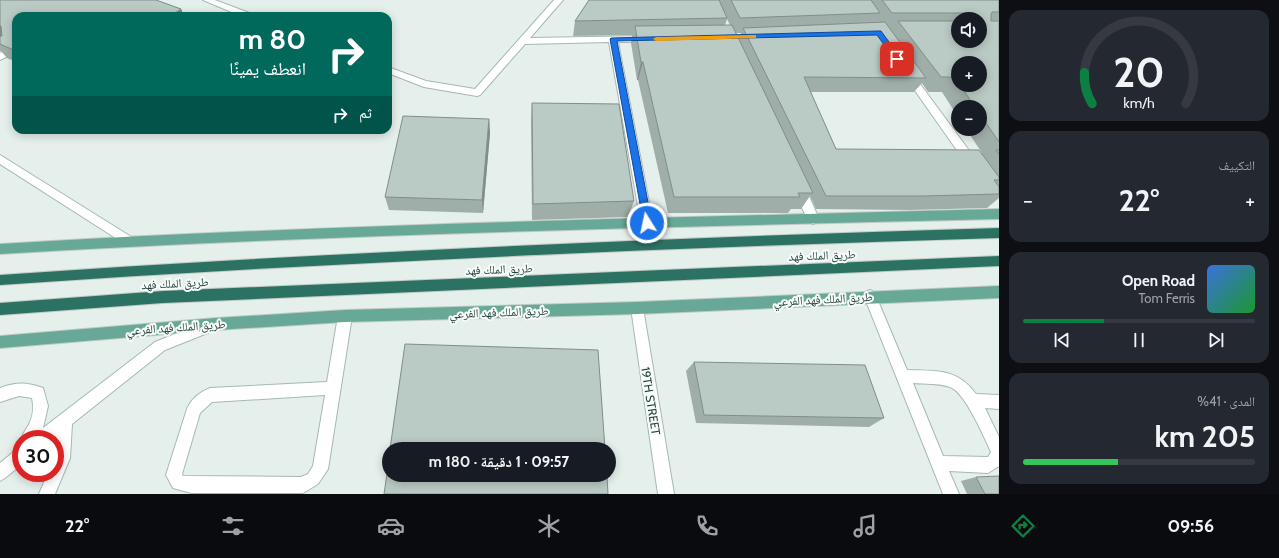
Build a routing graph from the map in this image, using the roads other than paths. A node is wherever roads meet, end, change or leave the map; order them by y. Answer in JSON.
{"nodes":[{"id":1,"x":207,"y":0,"type":"edge"},
{"id":2,"x":559,"y":0,"type":"edge"},
{"id":3,"x":238,"y":12,"type":"edge"},
{"id":4,"x":614,"y":39,"type":"junction"},
{"id":5,"x":660,"y":39,"type":"edge"},
{"id":6,"x":523,"y":41,"type":"junction"},
{"id":7,"x":12,"y":50,"type":"edge"},
{"id":8,"x":0,"y":57,"type":"edge"},
{"id":9,"x":902,"y":65,"type":"edge"},
{"id":10,"x":392,"y":72,"type":"edge"},
{"id":11,"x":0,"y":159,"type":"edge"},
{"id":12,"x":976,"y":169,"type":"edge"},
{"id":13,"x":793,"y":175,"type":"edge"},
{"id":14,"x":999,"y":214,"type":"edge"},
{"id":15,"x":813,"y":219,"type":"junction"},
{"id":16,"x":647,"y":223,"type":"junction"},
{"id":17,"x":999,"y":233,"type":"edge"},
{"id":18,"x":129,"y":241,"type":"junction"},
{"id":19,"x":0,"y":249,"type":"edge"},
{"id":20,"x":999,"y":261,"type":"edge"},
{"id":21,"x":0,"y":280,"type":"edge"},
{"id":22,"x":999,"y":292,"type":"edge"},
{"id":23,"x":870,"y":296,"type":"junction"},
{"id":24,"x":637,"y":308,"type":"junction"},
{"id":25,"x":0,"y":309,"type":"edge"},
{"id":26,"x":345,"y":316,"type":"junction"},
{"id":27,"x":216,"y":324,"type":"junction"},
{"id":28,"x":0,"y":342,"type":"edge"},
{"id":29,"x":903,"y":376,"type":"junction"},
{"id":30,"x":334,"y":388,"type":"junction"},
{"id":31,"x":0,"y":395,"type":"edge"},
{"id":32,"x":972,"y":401,"type":"junction"},
{"id":33,"x":999,"y":402,"type":"edge"},
{"id":34,"x":65,"y":420,"type":"junction"},
{"id":35,"x":34,"y":430,"type":"edge"},
{"id":36,"x":52,"y":430,"type":"edge"},
{"id":37,"x":12,"y":462,"type":"edge"},
{"id":38,"x":938,"y":463,"type":"junction"},
{"id":39,"x":0,"y":473,"type":"edge"},
{"id":40,"x":47,"y":494,"type":"edge"},
{"id":41,"x":666,"y":494,"type":"edge"},
{"id":42,"x":951,"y":494,"type":"edge"}],
"edges":[{"from":1,"to":3,"type":"street"},
{"from":2,"to":6,"type":"street"},
{"from":4,"to":5,"type":"street"},
{"from":4,"to":6,"type":"street"},
{"from":4,"to":16,"type":"street"},
{"from":6,"to":10,"type":"street"},
{"from":7,"to":8,"type":"street"},
{"from":9,"to":12,"type":"street"},
{"from":11,"to":18,"type":"street"},
{"from":13,"to":15,"type":"street"},
{"from":14,"to":15,"type":"main road"},
{"from":15,"to":16,"type":"main road"},
{"from":16,"to":18,"type":"main road"},
{"from":17,"to":21,"type":"highway","name":"طريق الملك فهد"},
{"from":18,"to":19,"type":"main road"},
{"from":20,"to":25,"type":"highway","name":"طريق الملك فهد"},
{"from":22,"to":23,"type":"main road","name":"طريق الملك فهد الفرعي"},
{"from":23,"to":24,"type":"main road","name":"طريق الملك فهد الفرعي"},
{"from":23,"to":29,"type":"street"},
{"from":24,"to":26,"type":"main road","name":"طريق الملك فهد الفرعي"},
{"from":24,"to":41,"type":"street","name":"19TH STREET"},
{"from":26,"to":27,"type":"main road","name":"طريق الملك فهد الفرعي"},
{"from":26,"to":30,"type":"street"},
{"from":27,"to":28,"type":"main road","name":"طريق الملك فهد الفرعي"},
{"from":27,"to":34,"type":"street"},
{"from":29,"to":32,"type":"street"},
{"from":29,"to":38,"type":"street"},
{"from":30,"to":30,"type":"street"},
{"from":31,"to":35,"type":"street"},
{"from":32,"to":33,"type":"street"},
{"from":32,"to":38,"type":"street"},
{"from":34,"to":36,"type":"street"},
{"from":34,"to":40,"type":"street"},
{"from":37,"to":39,"type":"street"},
{"from":38,"to":42,"type":"street"}]}
